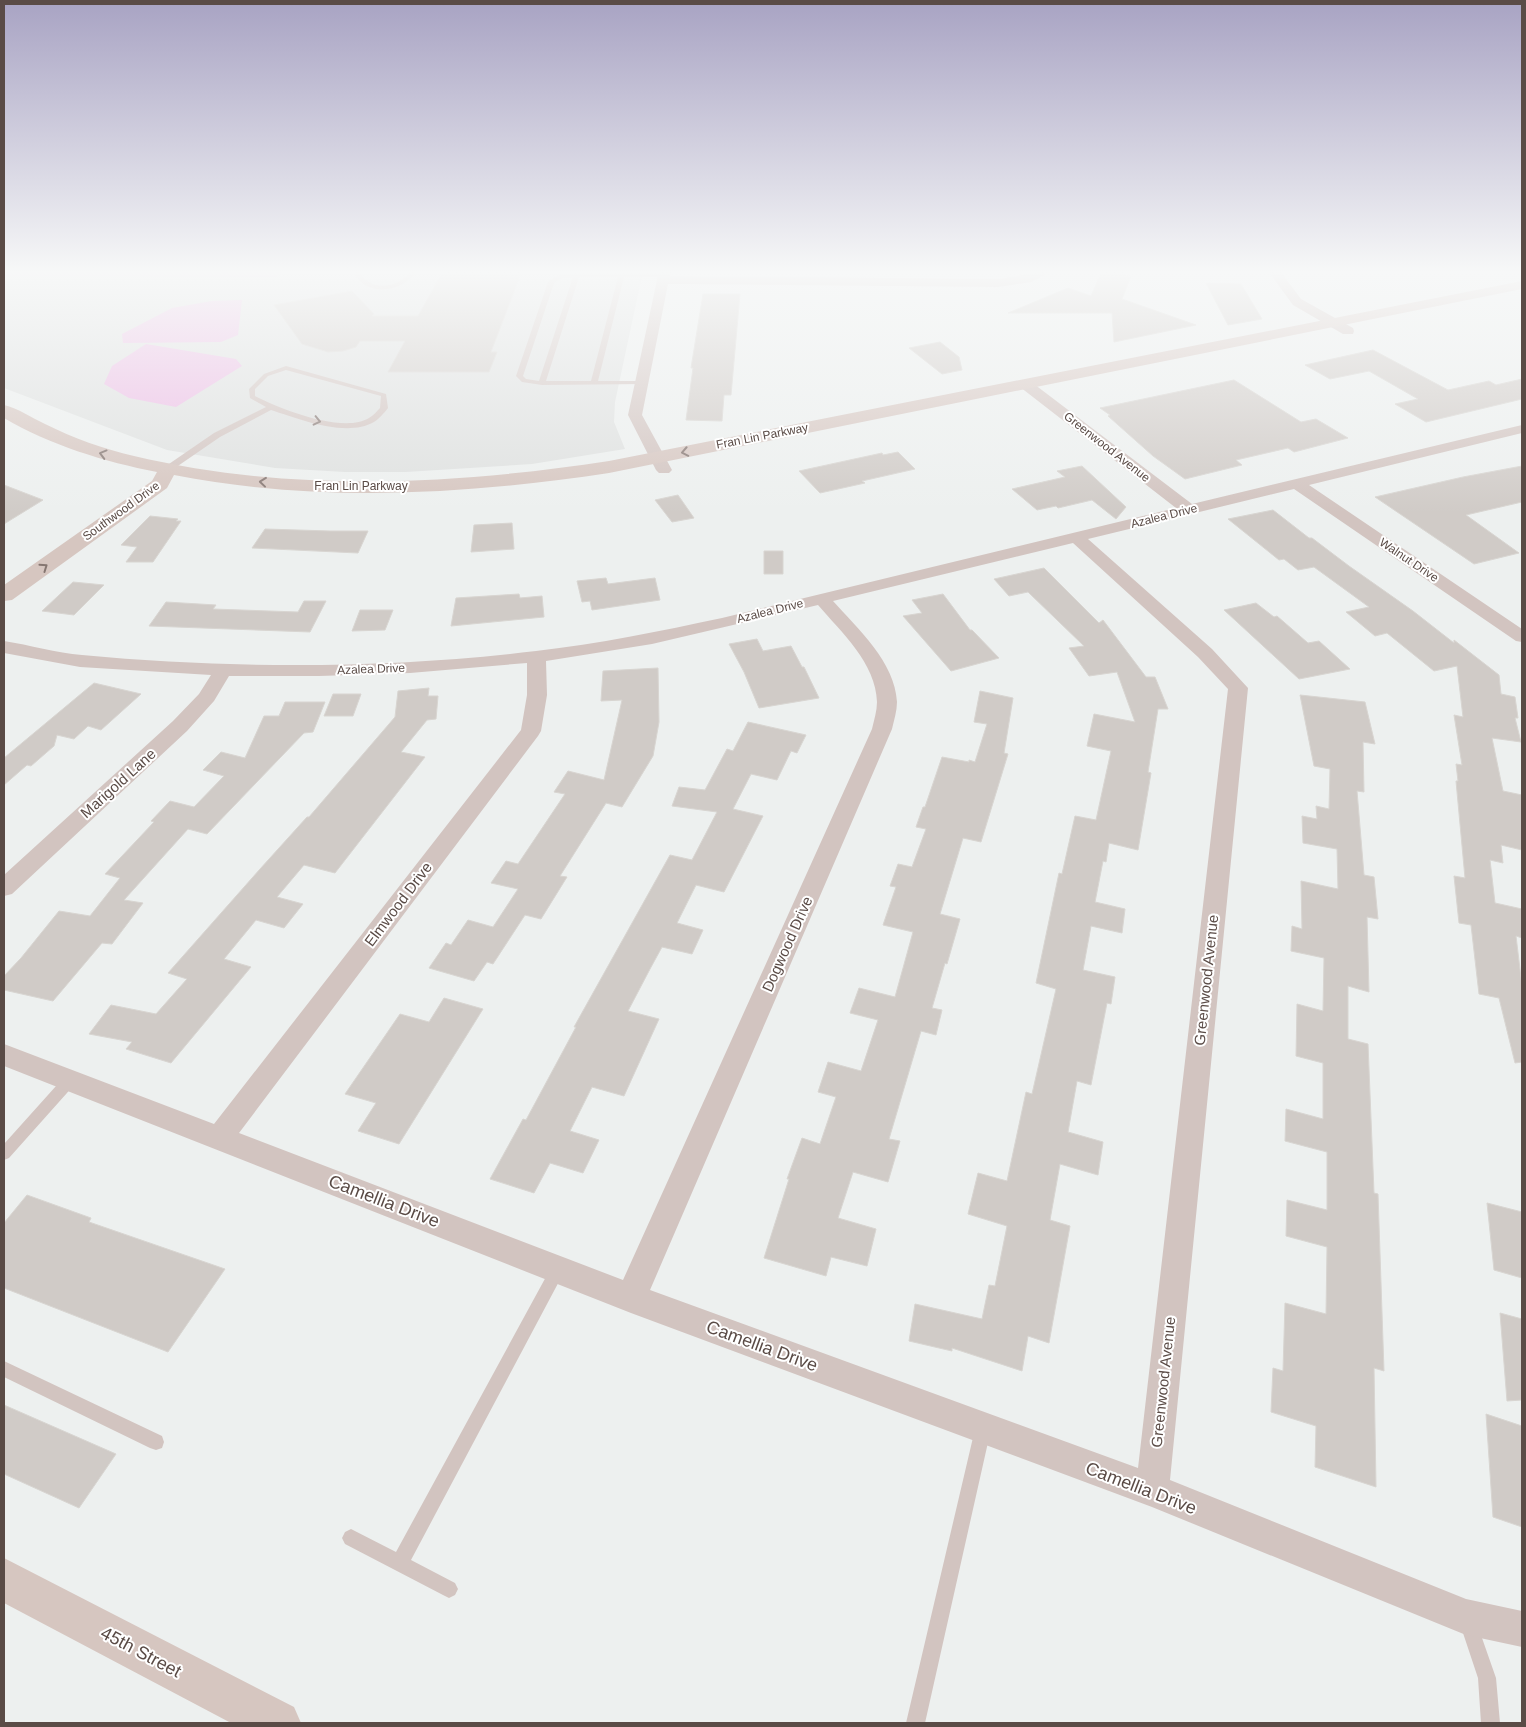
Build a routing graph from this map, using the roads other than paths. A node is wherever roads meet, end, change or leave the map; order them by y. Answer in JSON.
{"nodes":[{"id":1,"x":527,"y":352,"type":"edge"},
{"id":2,"x":552,"y":352,"type":"edge"},
{"id":3,"x":602,"y":352,"type":"edge"},
{"id":4,"x":648,"y":352,"type":"edge"},
{"id":5,"x":1215,"y":352,"type":"edge"},
{"id":6,"x":542,"y":382,"type":"junction"},
{"id":7,"x":594,"y":383,"type":"junction"},
{"id":8,"x":642,"y":383,"type":"junction"},
{"id":9,"x":1031,"y":388,"type":"junction"},
{"id":10,"x":271,"y":407,"type":"junction"},
{"id":11,"x":4,"y":410,"type":"edge"},
{"id":12,"x":1522,"y":429,"type":"edge"},
{"id":13,"x":52,"y":453,"type":"dead end"},
{"id":14,"x":661,"y":463,"type":"junction"},
{"id":15,"x":157,"y":477,"type":"junction"},
{"id":16,"x":1295,"y":483,"type":"junction"},
{"id":17,"x":1188,"y":510,"type":"junction"},
{"id":18,"x":1076,"y":538,"type":"junction"},
{"id":19,"x":4,"y":576,"type":"edge"},
{"id":20,"x":4,"y":595,"type":"edge"},
{"id":21,"x":822,"y":598,"type":"junction"},
{"id":22,"x":1522,"y":637,"type":"edge"},
{"id":23,"x":4,"y":646,"type":"edge"},
{"id":24,"x":536,"y":657,"type":"junction"},
{"id":25,"x":223,"y":670,"type":"junction"},
{"id":26,"x":4,"y":888,"type":"edge"},
{"id":27,"x":4,"y":1055,"type":"edge"},
{"id":28,"x":70,"y":1080,"type":"junction"},
{"id":29,"x":220,"y":1137,"type":"junction"},
{"id":30,"x":4,"y":1154,"type":"edge"},
{"id":31,"x":558,"y":1269,"type":"junction"},
{"id":32,"x":631,"y":1298,"type":"junction"},
{"id":33,"x":4,"y":1369,"type":"edge"},
{"id":34,"x":983,"y":1429,"type":"junction"},
{"id":35,"x":156,"y":1442,"type":"dead end"},
{"id":36,"x":1152,"y":1490,"type":"junction"},
{"id":37,"x":351,"y":1538,"type":"dead end"},
{"id":38,"x":400,"y":1562,"type":"junction"},
{"id":39,"x":4,"y":1580,"type":"edge"},
{"id":40,"x":450,"y":1589,"type":"dead end"},
{"id":41,"x":1466,"y":1617,"type":"junction"},
{"id":42,"x":1522,"y":1629,"type":"edge"},
{"id":43,"x":278,"y":1723,"type":"edge"},
{"id":44,"x":915,"y":1723,"type":"edge"},
{"id":45,"x":1491,"y":1723,"type":"edge"}],
"edges":[{"from":1,"to":6,"type":"lane"},
{"from":2,"to":6,"type":"lane"},
{"from":3,"to":7,"type":"lane"},
{"from":4,"to":8,"type":"street"},
{"from":5,"to":9,"type":"street","name":"Fran Lin Parkway"},
{"from":6,"to":7,"type":"lane"},
{"from":7,"to":8,"type":"lane"},
{"from":8,"to":14,"type":"street"},
{"from":9,"to":14,"type":"street","name":"Fran Lin Parkway"},
{"from":9,"to":17,"type":"street","name":"Greenwood Avenue"},
{"from":10,"to":10,"type":"lane","one_way":true},
{"from":10,"to":15,"type":"lane"},
{"from":15,"to":11,"type":"street","name":"Fran Lin Parkway","one_way":true},
{"from":12,"to":16,"type":"street","name":"Azalea Drive"},
{"from":13,"to":15,"type":"street","name":"Fran Lin Parkway"},
{"from":14,"to":15,"type":"street","name":"Fran Lin Parkway"},
{"from":15,"to":19,"type":"street","name":"Southwood Drive"},
{"from":20,"to":15,"type":"street","name":"Southwood Drive","one_way":true},
{"from":16,"to":17,"type":"street","name":"Azalea Drive"},
{"from":16,"to":22,"type":"street","name":"Walnut Drive"},
{"from":17,"to":18,"type":"street","name":"Azalea Drive"},
{"from":18,"to":21,"type":"street","name":"Azalea Drive"},
{"from":18,"to":36,"type":"street","name":"Greenwood Avenue"},
{"from":21,"to":24,"type":"street","name":"Azalea Drive"},
{"from":21,"to":32,"type":"street","name":"Dogwood Drive"},
{"from":23,"to":25,"type":"street","name":"Azalea Drive"},
{"from":24,"to":25,"type":"street","name":"Azalea Drive"},
{"from":24,"to":29,"type":"street","name":"Elmwood Drive"},
{"from":25,"to":26,"type":"street","name":"Marigold Lane"},
{"from":27,"to":28,"type":"street","name":"Camellia Drive"},
{"from":28,"to":29,"type":"street","name":"Camellia Drive"},
{"from":28,"to":30,"type":"lane"},
{"from":29,"to":31,"type":"street","name":"Camellia Drive"},
{"from":31,"to":32,"type":"street","name":"Camellia Drive"},
{"from":31,"to":38,"type":"lane"},
{"from":32,"to":34,"type":"street","name":"Camellia Drive"},
{"from":33,"to":35,"type":"lane"},
{"from":34,"to":36,"type":"street","name":"Camellia Drive"},
{"from":34,"to":44,"type":"lane"},
{"from":36,"to":41,"type":"street","name":"Camellia Drive"},
{"from":37,"to":38,"type":"lane"},
{"from":38,"to":40,"type":"lane"},
{"from":39,"to":43,"type":"street","name":"45th Street"},
{"from":41,"to":42,"type":"street","name":"Camellia Drive"},
{"from":41,"to":45,"type":"lane"}]}
